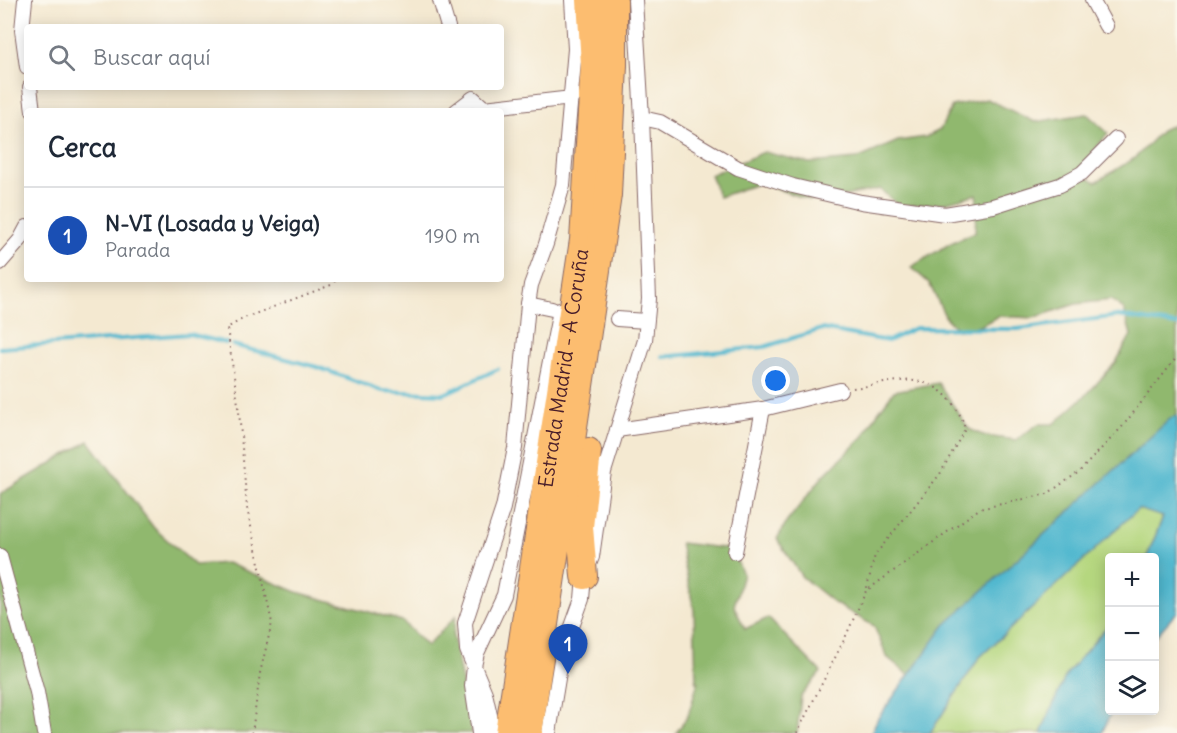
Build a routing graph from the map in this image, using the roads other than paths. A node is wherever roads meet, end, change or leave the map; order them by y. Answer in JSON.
{"nodes":[{"id":1,"x":25,"y":0,"type":"edge"},
{"id":2,"x":572,"y":0,"type":"edge"},
{"id":3,"x":590,"y":0,"type":"edge"},
{"id":4,"x":615,"y":0,"type":"edge"},
{"id":5,"x":635,"y":0,"type":"edge"},
{"id":6,"x":1092,"y":0,"type":"edge"},
{"id":7,"x":438,"y":1,"type":"edge"},
{"id":8,"x":447,"y":24,"type":"edge"},
{"id":9,"x":1106,"y":26,"type":"dead end"},
{"id":10,"x":24,"y":45,"type":"edge"},
{"id":11,"x":30,"y":90,"type":"edge"},
{"id":12,"x":471,"y":92,"type":"edge"},
{"id":13,"x":572,"y":98,"type":"junction"},
{"id":14,"x":33,"y":108,"type":"edge"},
{"id":15,"x":458,"y":108,"type":"edge"},
{"id":16,"x":591,"y":116,"type":"junction"},
{"id":17,"x":642,"y":118,"type":"junction"},
{"id":18,"x":1116,"y":139,"type":"dead end"},
{"id":19,"x":24,"y":233,"type":"edge"},
{"id":20,"x":0,"y":263,"type":"edge"},
{"id":21,"x":528,"y":304,"type":"junction"},
{"id":22,"x":552,"y":309,"type":"dead end"},
{"id":23,"x":617,"y":319,"type":"dead end"},
{"id":24,"x":646,"y":321,"type":"junction"},
{"id":25,"x":840,"y":390,"type":"road end"},
{"id":26,"x":764,"y":409,"type":"junction"},
{"id":27,"x":617,"y":430,"type":"junction"},
{"id":28,"x":735,"y":552,"type":"dead end"},
{"id":29,"x":0,"y":556,"type":"edge"},
{"id":30,"x":584,"y":576,"type":"junction"},
{"id":31,"x":474,"y":666,"type":"junction"},
{"id":32,"x":44,"y":733,"type":"edge"},
{"id":33,"x":479,"y":733,"type":"edge"},
{"id":34,"x":490,"y":733,"type":"edge"},
{"id":35,"x":508,"y":733,"type":"edge"},
{"id":36,"x":529,"y":733,"type":"edge"},
{"id":37,"x":549,"y":733,"type":"edge"}],
"edges":[{"from":1,"to":10,"type":"street"},
{"from":2,"to":13,"type":"street"},
{"from":3,"to":16,"type":"highway","name":"Estrada Madrid - A Coruña"},
{"from":4,"to":30,"type":"highway"},
{"from":4,"to":36,"type":"highway","name":"Estrada Madrid - A Coruña"},
{"from":5,"to":17,"type":"street"},
{"from":6,"to":9,"type":"street"},
{"from":7,"to":8,"type":"street"},
{"from":11,"to":14,"type":"street"},
{"from":12,"to":13,"type":"street"},
{"from":12,"to":15,"type":"street"},
{"from":13,"to":21,"type":"street"},
{"from":16,"to":31,"type":"street"},
{"from":16,"to":35,"type":"highway","name":"Estrada Madrid - A Coruña"},
{"from":17,"to":18,"type":"street"},
{"from":17,"to":24,"type":"street"},
{"from":19,"to":20,"type":"street"},
{"from":21,"to":22,"type":"street"},
{"from":21,"to":31,"type":"street"},
{"from":23,"to":24,"type":"street"},
{"from":24,"to":27,"type":"street"},
{"from":25,"to":26,"type":"street"},
{"from":26,"to":27,"type":"street"},
{"from":26,"to":28,"type":"street"},
{"from":27,"to":30,"type":"street"},
{"from":29,"to":32,"type":"street"},
{"from":30,"to":37,"type":"street"},
{"from":31,"to":33,"type":"street"},
{"from":31,"to":34,"type":"street"}]}
